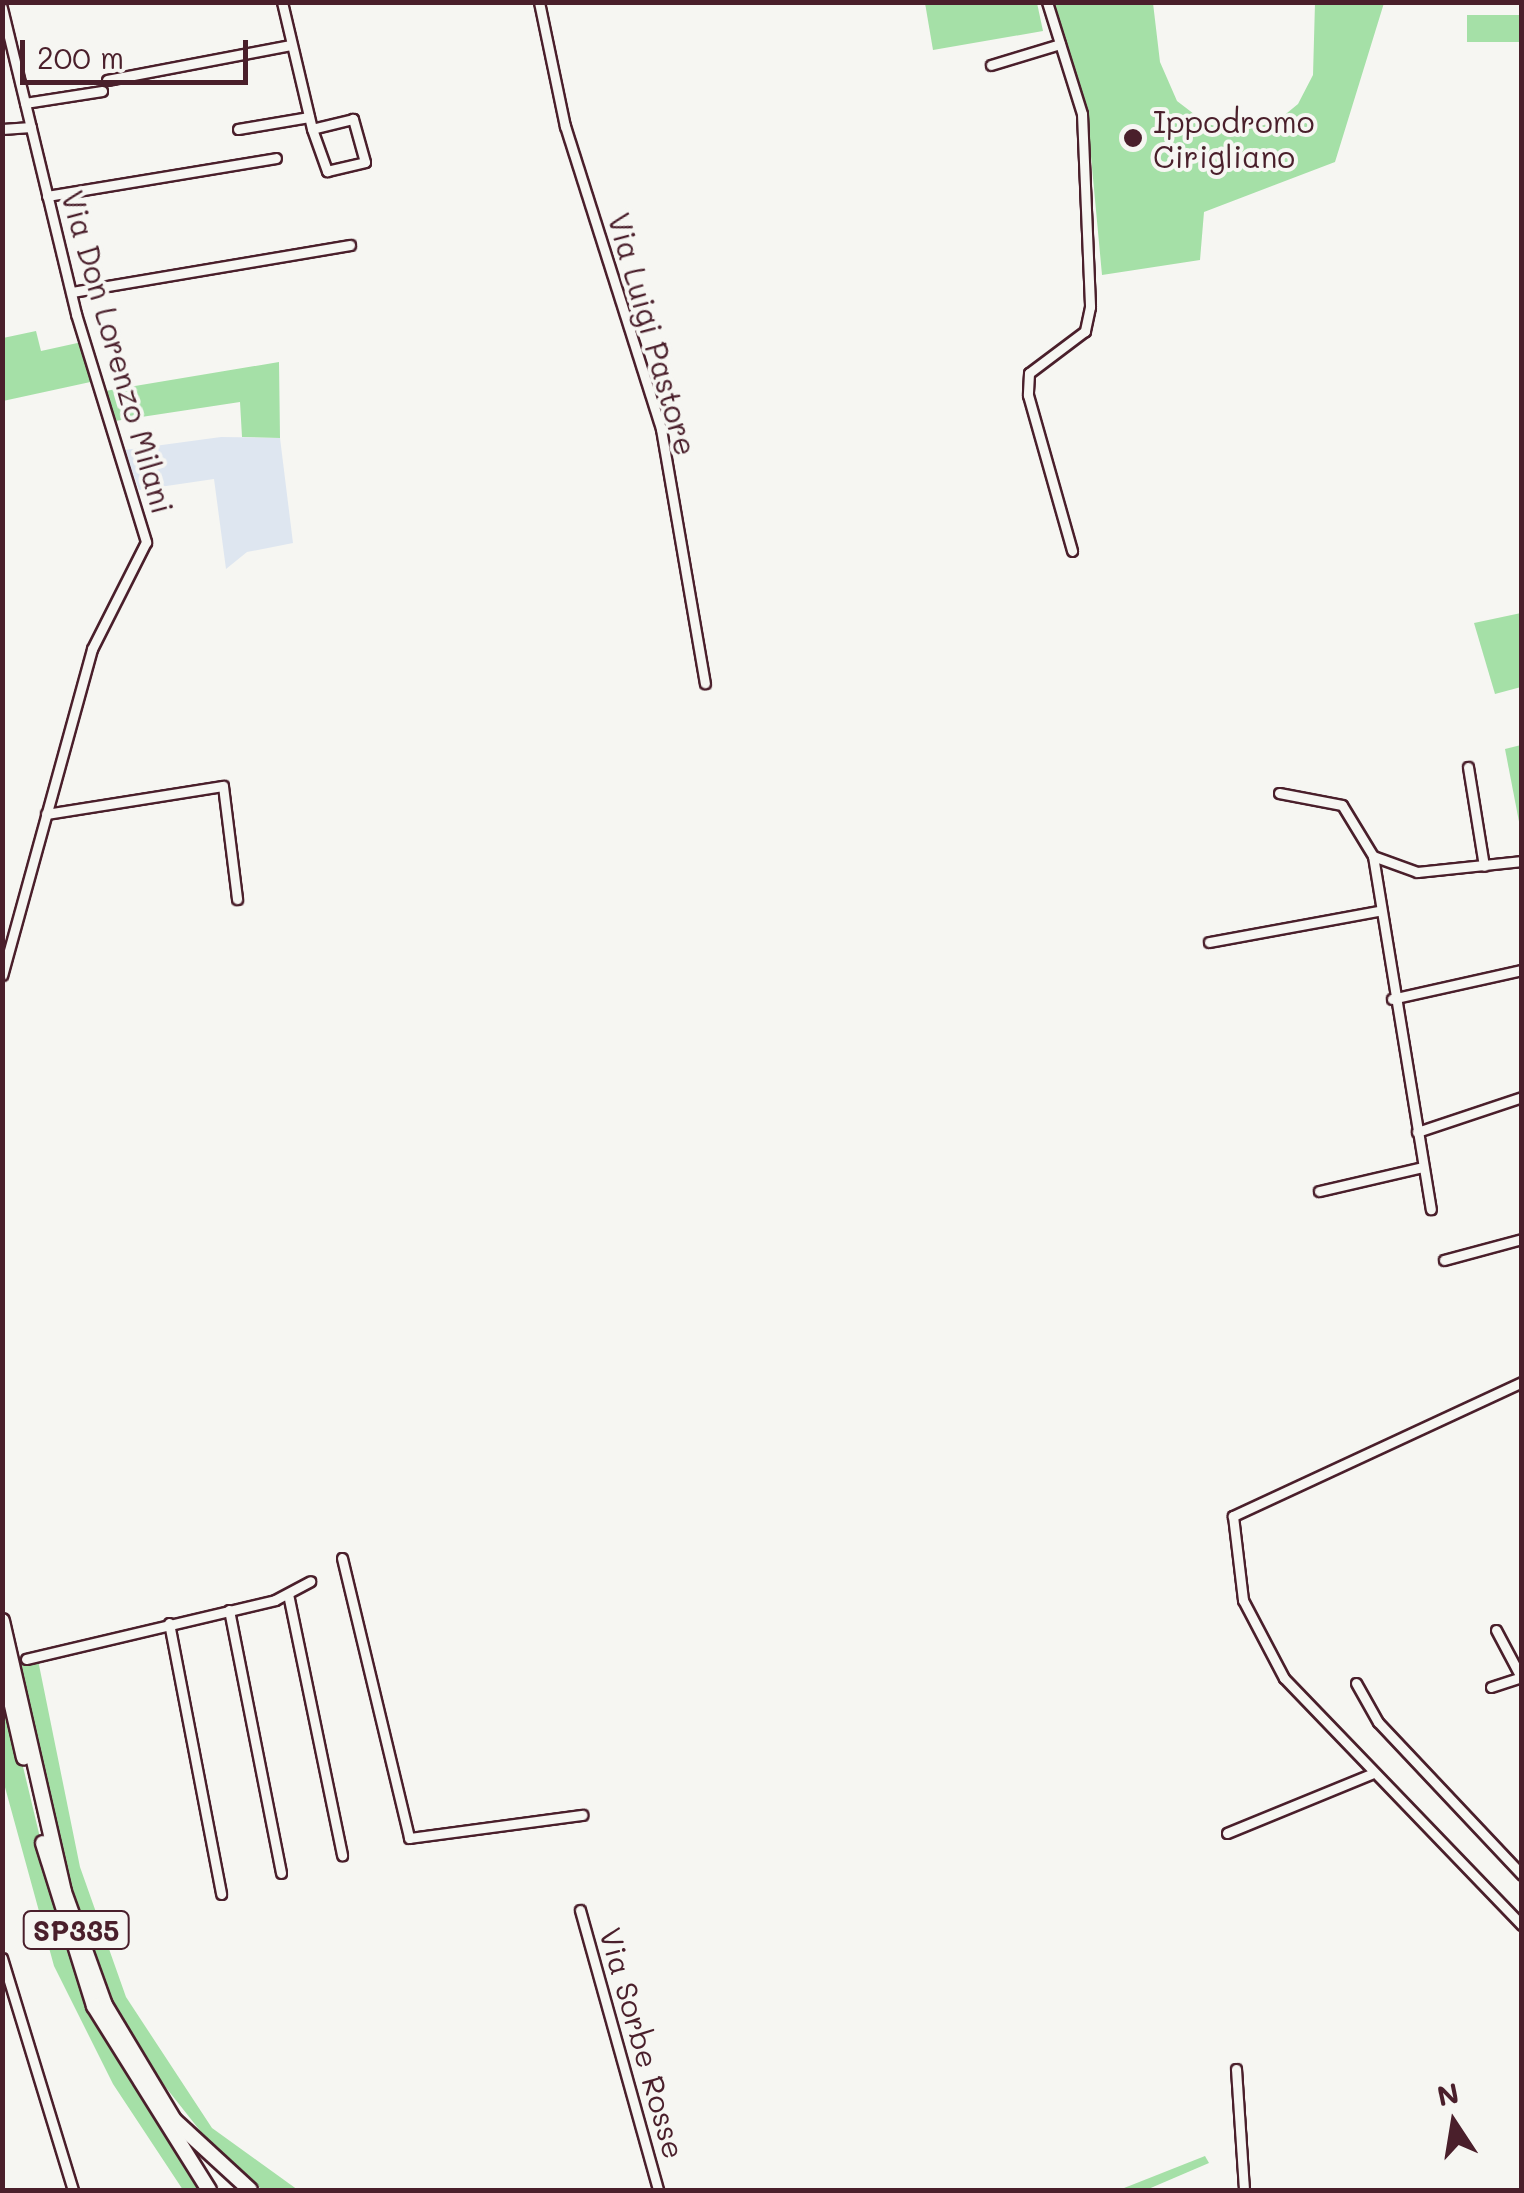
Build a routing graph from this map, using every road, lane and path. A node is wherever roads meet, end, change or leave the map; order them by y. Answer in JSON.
{"nodes":[{"id":1,"x":282,"y":2,"type":"edge"},
{"id":2,"x":539,"y":2,"type":"edge"},
{"id":3,"x":1047,"y":2,"type":"edge"},
{"id":4,"x":2,"y":8,"type":"edge"},
{"id":5,"x":1060,"y":44,"type":"junction"},
{"id":6,"x":291,"y":45,"type":"junction"},
{"id":7,"x":991,"y":65,"type":"dead end"},
{"id":8,"x":16,"y":67,"type":"junction"},
{"id":9,"x":2,"y":68,"type":"edge"},
{"id":10,"x":107,"y":80,"type":"dead end"},
{"id":11,"x":102,"y":92,"type":"dead end"},
{"id":12,"x":26,"y":103,"type":"junction"},
{"id":13,"x":309,"y":117,"type":"junction"},
{"id":14,"x":31,"y":127,"type":"junction"},
{"id":15,"x":2,"y":129,"type":"edge"},
{"id":16,"x":238,"y":129,"type":"dead end"},
{"id":17,"x":312,"y":129,"type":"junction"},
{"id":18,"x":276,"y":158,"type":"dead end"},
{"id":19,"x":47,"y":196,"type":"junction"},
{"id":20,"x":350,"y":245,"type":"dead end"},
{"id":21,"x":72,"y":292,"type":"junction"},
{"id":22,"x":1072,"y":551,"type":"dead end"},
{"id":23,"x":705,"y":683,"type":"dead end"},
{"id":24,"x":1468,"y":767,"type":"dead end"},
{"id":25,"x":1280,"y":793,"type":"dead end"},
{"id":26,"x":46,"y":814,"type":"junction"},
{"id":27,"x":1374,"y":856,"type":"junction"},
{"id":28,"x":1522,"y":861,"type":"edge"},
{"id":29,"x":1484,"y":866,"type":"junction"},
{"id":30,"x":237,"y":899,"type":"dead end"},
{"id":31,"x":1378,"y":911,"type":"junction"},
{"id":32,"x":1209,"y":942,"type":"dead end"},
{"id":33,"x":1522,"y":970,"type":"edge"},
{"id":34,"x":2,"y":975,"type":"edge"},
{"id":35,"x":1392,"y":999,"type":"junction"},
{"id":36,"x":1522,"y":1098,"type":"edge"},
{"id":37,"x":1417,"y":1132,"type":"junction"},
{"id":38,"x":1423,"y":1167,"type":"junction"},
{"id":39,"x":1319,"y":1191,"type":"dead end"},
{"id":40,"x":1431,"y":1209,"type":"dead end"},
{"id":41,"x":1522,"y":1239,"type":"edge"},
{"id":42,"x":1444,"y":1260,"type":"dead end"},
{"id":43,"x":1522,"y":1382,"type":"edge"},
{"id":44,"x":342,"y":1558,"type":"dead end"},
{"id":45,"x":310,"y":1581,"type":"dead end"},
{"id":46,"x":288,"y":1594,"type":"junction"},
{"id":47,"x":229,"y":1610,"type":"junction"},
{"id":48,"x":2,"y":1620,"type":"edge"},
{"id":49,"x":169,"y":1623,"type":"junction"},
{"id":50,"x":1496,"y":1630,"type":"dead end"},
{"id":51,"x":26,"y":1659,"type":"dead end"},
{"id":52,"x":2,"y":1662,"type":"edge"},
{"id":53,"x":1521,"y":1677,"type":"edge"},
{"id":54,"x":1356,"y":1683,"type":"dead end"},
{"id":55,"x":1491,"y":1687,"type":"dead end"},
{"id":56,"x":1371,"y":1774,"type":"junction"},
{"id":57,"x":582,"y":1814,"type":"dead end"},
{"id":58,"x":1227,"y":1832,"type":"dead end"},
{"id":59,"x":342,"y":1855,"type":"dead end"},
{"id":60,"x":281,"y":1873,"type":"dead end"},
{"id":61,"x":1522,"y":1875,"type":"edge"},
{"id":62,"x":221,"y":1894,"type":"dead end"},
{"id":63,"x":580,"y":1910,"type":"dead end"},
{"id":64,"x":1522,"y":1925,"type":"edge"},
{"id":65,"x":2,"y":1958,"type":"edge"},
{"id":66,"x":1236,"y":2069,"type":"dead end"},
{"id":67,"x":208,"y":2188,"type":"edge"},
{"id":68,"x":73,"y":2190,"type":"edge"},
{"id":69,"x":250,"y":2190,"type":"edge"},
{"id":70,"x":658,"y":2190,"type":"edge"},
{"id":71,"x":1244,"y":2190,"type":"edge"}],
"edges":[{"from":1,"to":6,"type":"street"},
{"from":2,"to":23,"type":"street","name":"Via Luigi Pastore"},
{"from":3,"to":5,"type":"street"},
{"from":4,"to":8,"type":"street","name":"Via Don Lorenzo Milani"},
{"from":5,"to":7,"type":"street"},
{"from":5,"to":22,"type":"street"},
{"from":6,"to":10,"type":"street"},
{"from":6,"to":13,"type":"street"},
{"from":8,"to":9,"type":"street"},
{"from":8,"to":12,"type":"street","name":"Via Don Lorenzo Milani"},
{"from":11,"to":12,"type":"street"},
{"from":12,"to":14,"type":"street","name":"Via Don Lorenzo Milani"},
{"from":13,"to":16,"type":"street"},
{"from":13,"to":17,"type":"street"},
{"from":14,"to":15,"type":"street"},
{"from":14,"to":19,"type":"street","name":"Via Don Lorenzo Milani"},
{"from":17,"to":17,"type":"street"},
{"from":18,"to":19,"type":"street"},
{"from":19,"to":21,"type":"street","name":"Via Don Lorenzo Milani"},
{"from":20,"to":21,"type":"street"},
{"from":21,"to":26,"type":"street","name":"Via Don Lorenzo Milani"},
{"from":24,"to":29,"type":"street"},
{"from":25,"to":27,"type":"street"},
{"from":26,"to":30,"type":"street"},
{"from":26,"to":34,"type":"street","name":"Via Don Lorenzo Milani"},
{"from":27,"to":29,"type":"street"},
{"from":27,"to":31,"type":"street"},
{"from":28,"to":29,"type":"street"},
{"from":31,"to":32,"type":"street"},
{"from":31,"to":35,"type":"street"},
{"from":33,"to":35,"type":"street"},
{"from":35,"to":37,"type":"street"},
{"from":36,"to":37,"type":"street"},
{"from":37,"to":38,"type":"street"},
{"from":38,"to":39,"type":"street"},
{"from":38,"to":40,"type":"street"},
{"from":41,"to":42,"type":"street"},
{"from":43,"to":56,"type":"street"},
{"from":44,"to":57,"type":"street"},
{"from":45,"to":46,"type":"street"},
{"from":46,"to":47,"type":"street"},
{"from":46,"to":59,"type":"street"},
{"from":47,"to":49,"type":"street"},
{"from":47,"to":60,"type":"street"},
{"from":48,"to":69,"type":"highway","number":"SP335"},
{"from":49,"to":51,"type":"street"},
{"from":49,"to":62,"type":"street"},
{"from":50,"to":53,"type":"street"},
{"from":52,"to":67,"type":"highway","number":"SP335"},
{"from":53,"to":55,"type":"street"},
{"from":54,"to":61,"type":"street"},
{"from":56,"to":58,"type":"street"},
{"from":56,"to":64,"type":"street"},
{"from":63,"to":70,"type":"street","name":"Via Sorbe Rosse"},
{"from":65,"to":68,"type":"street"},
{"from":66,"to":71,"type":"street"}]}
